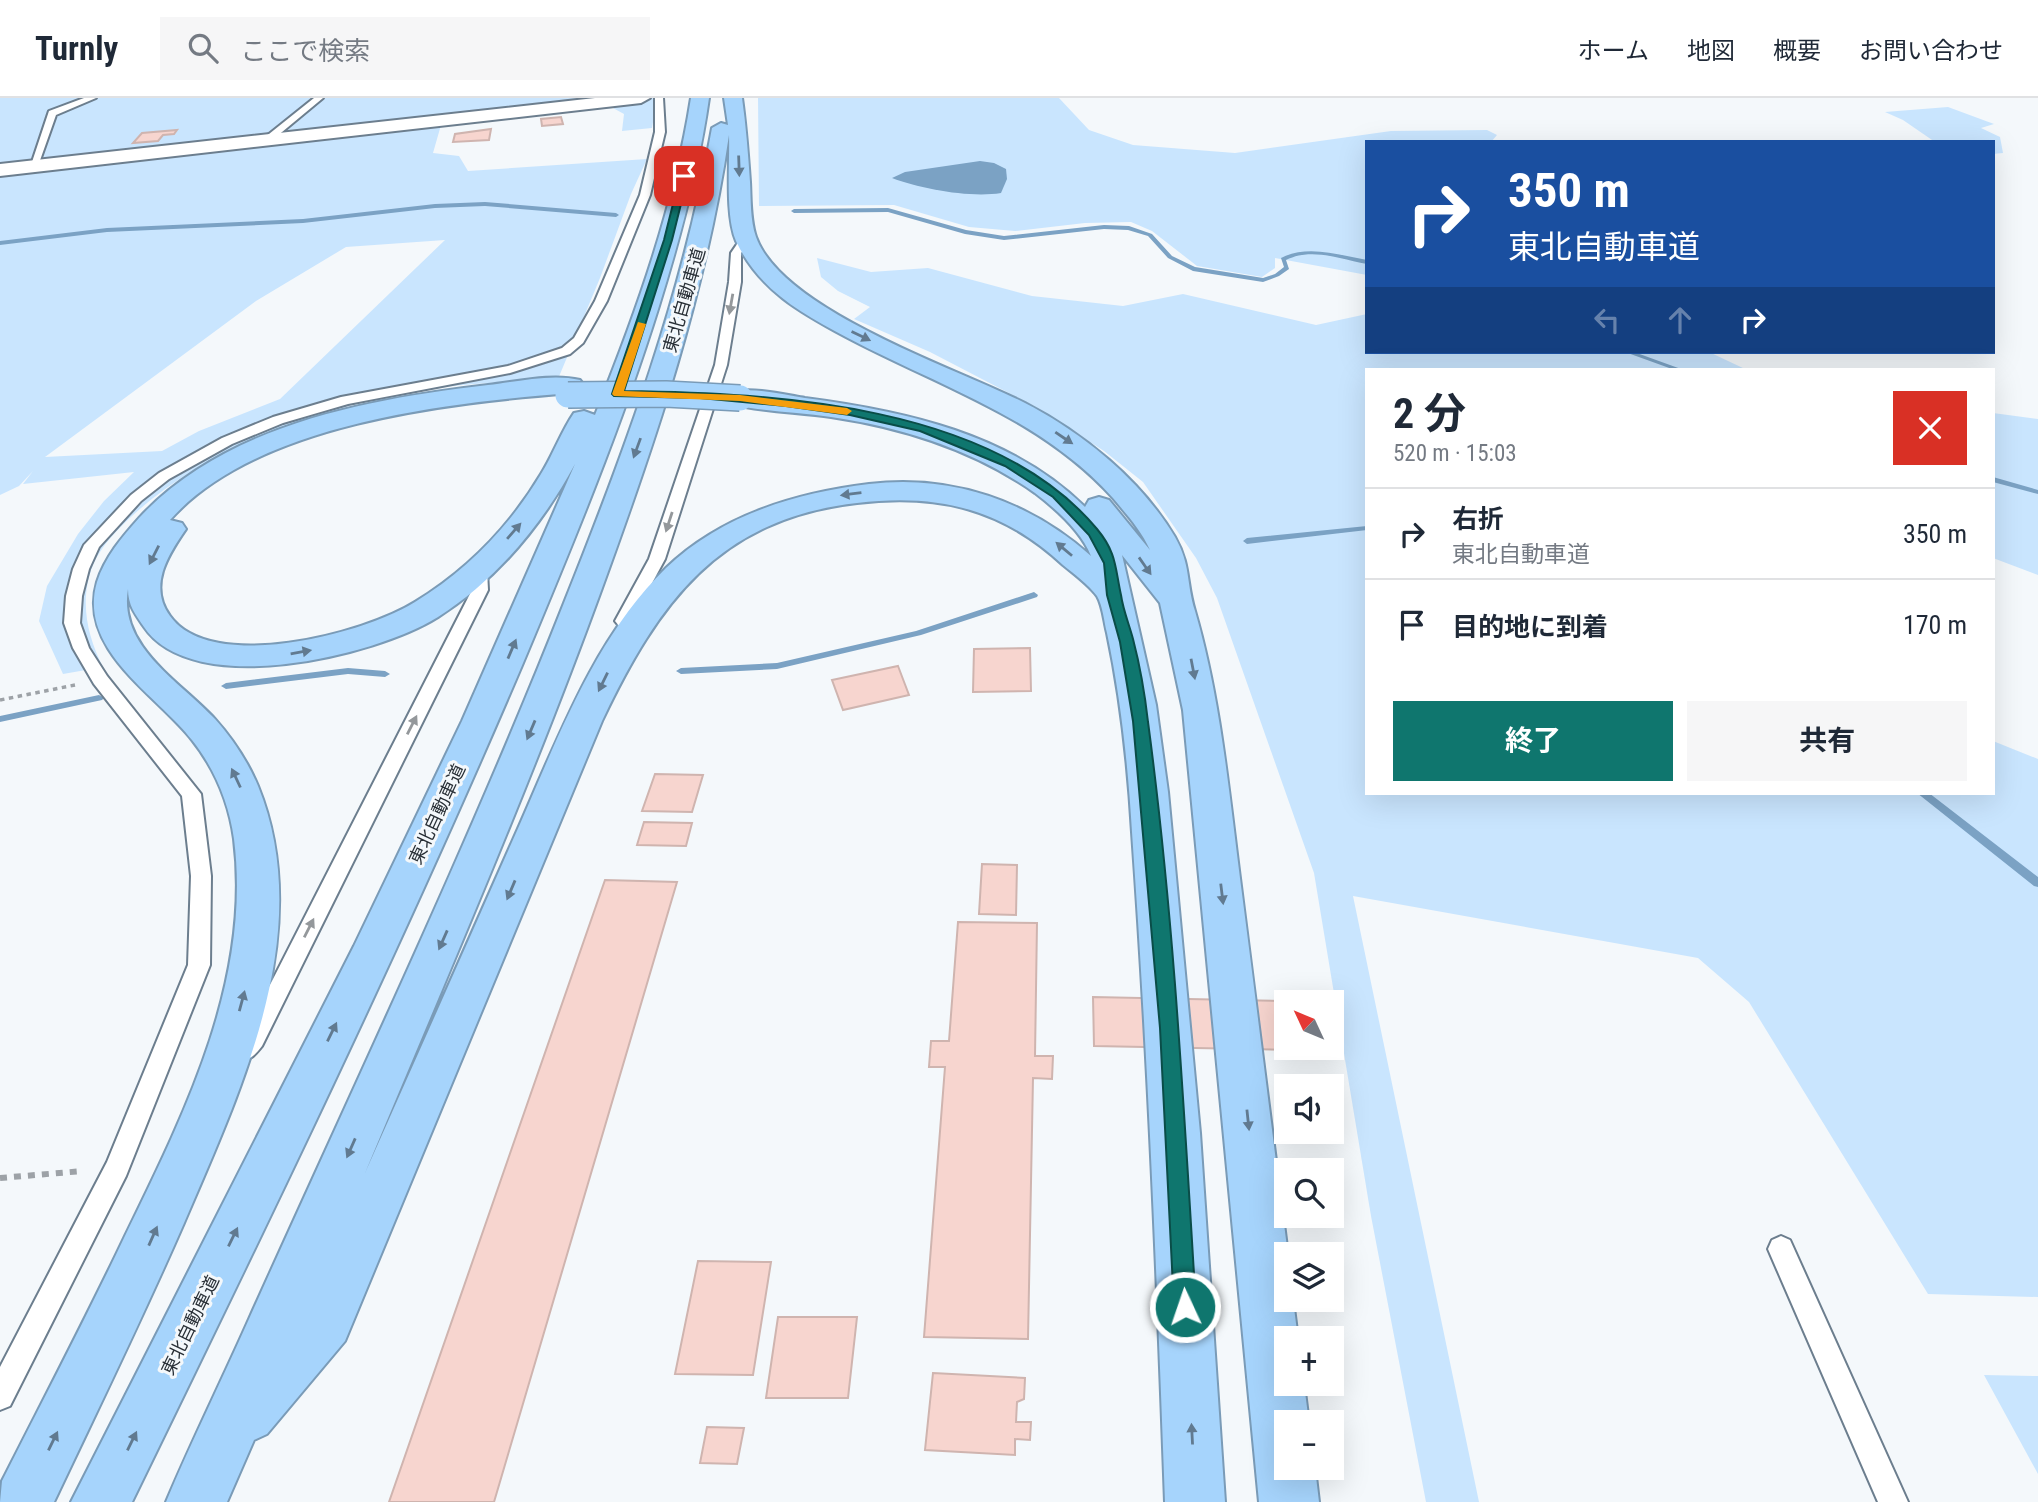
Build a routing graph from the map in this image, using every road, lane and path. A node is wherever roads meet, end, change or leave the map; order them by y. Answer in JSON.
{"nodes":[{"id":1,"x":92,"y":98,"type":"edge"},
{"id":2,"x":319,"y":98,"type":"edge"},
{"id":3,"x":640,"y":98,"type":"edge"},
{"id":4,"x":659,"y":98,"type":"edge"},
{"id":5,"x":700,"y":98,"type":"edge"},
{"id":6,"x":725,"y":98,"type":"edge"},
{"id":7,"x":733,"y":98,"type":"edge"},
{"id":8,"x":267,"y":140,"type":"junction"},
{"id":9,"x":33,"y":166,"type":"junction"},
{"id":10,"x":0,"y":170,"type":"edge"},
{"id":11,"x":746,"y":239,"type":"junction"},
{"id":12,"x":668,"y":240,"type":"junction"},
{"id":13,"x":569,"y":390,"type":"junction"},
{"id":14,"x":741,"y":392,"type":"junction"},
{"id":15,"x":617,"y":394,"type":"junction"},
{"id":16,"x":480,"y":570,"type":"junction"},
{"id":17,"x":1114,"y":595,"type":"junction"},
{"id":18,"x":1176,"y":602,"type":"junction"},
{"id":19,"x":631,"y":629,"type":"junction"},
{"id":20,"x":100,"y":680,"type":"junction"},
{"id":21,"x":0,"y":700,"type":"edge"},
{"id":22,"x":214,"y":1093,"type":"junction"},
{"id":23,"x":117,"y":1168,"type":"junction"},
{"id":24,"x":0,"y":1178,"type":"edge"},
{"id":25,"x":1781,"y":1249,"type":"dead end"},
{"id":26,"x":0,"y":1396,"type":"edge"},
{"id":27,"x":223,"y":1442,"type":"junction"},
{"id":28,"x":23,"y":1502,"type":"edge"},
{"id":29,"x":102,"y":1502,"type":"edge"},
{"id":30,"x":196,"y":1502,"type":"edge"},
{"id":31,"x":1195,"y":1502,"type":"edge"},
{"id":32,"x":1289,"y":1502,"type":"edge"},
{"id":33,"x":1893,"y":1502,"type":"edge"}],
"edges":[{"from":1,"to":9,"type":"lane"},
{"from":2,"to":8,"type":"lane"},
{"from":3,"to":8,"type":"street"},
{"from":4,"to":20,"type":"lane"},
{"from":5,"to":12,"type":"highway","name":"東北自動車道"},
{"from":6,"to":27,"type":"highway","name":"東北自動車道","one_way":true},
{"from":7,"to":11,"type":"highway","one_way":true},
{"from":8,"to":9,"type":"street"},
{"from":9,"to":10,"type":"street"},
{"from":11,"to":18,"type":"highway","one_way":true},
{"from":11,"to":19,"type":"lane","one_way":true},
{"from":12,"to":15,"type":"highway","name":"東北自動車道"},
{"from":16,"to":12,"type":"highway","one_way":true},
{"from":13,"to":14,"type":"highway"},
{"from":13,"to":15,"type":"highway","bridge":true},
{"from":13,"to":16,"type":"highway","one_way":true},
{"from":22,"to":13,"type":"highway","one_way":true},
{"from":14,"to":15,"type":"highway","bridge":true},
{"from":14,"to":17,"type":"highway"},
{"from":14,"to":18,"type":"highway","one_way":true},
{"from":29,"to":15,"type":"highway","name":"東北自動車道","one_way":true},
{"from":22,"to":16,"type":"lane","one_way":true},
{"from":17,"to":19,"type":"highway","one_way":true},
{"from":31,"to":17,"type":"highway","one_way":true},
{"from":18,"to":32,"type":"highway","one_way":true},
{"from":19,"to":27,"type":"highway","one_way":true},
{"from":20,"to":21,"type":"path"},
{"from":20,"to":23,"type":"lane"},
{"from":28,"to":22,"type":"highway","one_way":true},
{"from":23,"to":24,"type":"path"},
{"from":23,"to":26,"type":"lane"},
{"from":25,"to":33,"type":"lane"},
{"from":27,"to":30,"type":"highway","name":"東北自動車道"}]}
